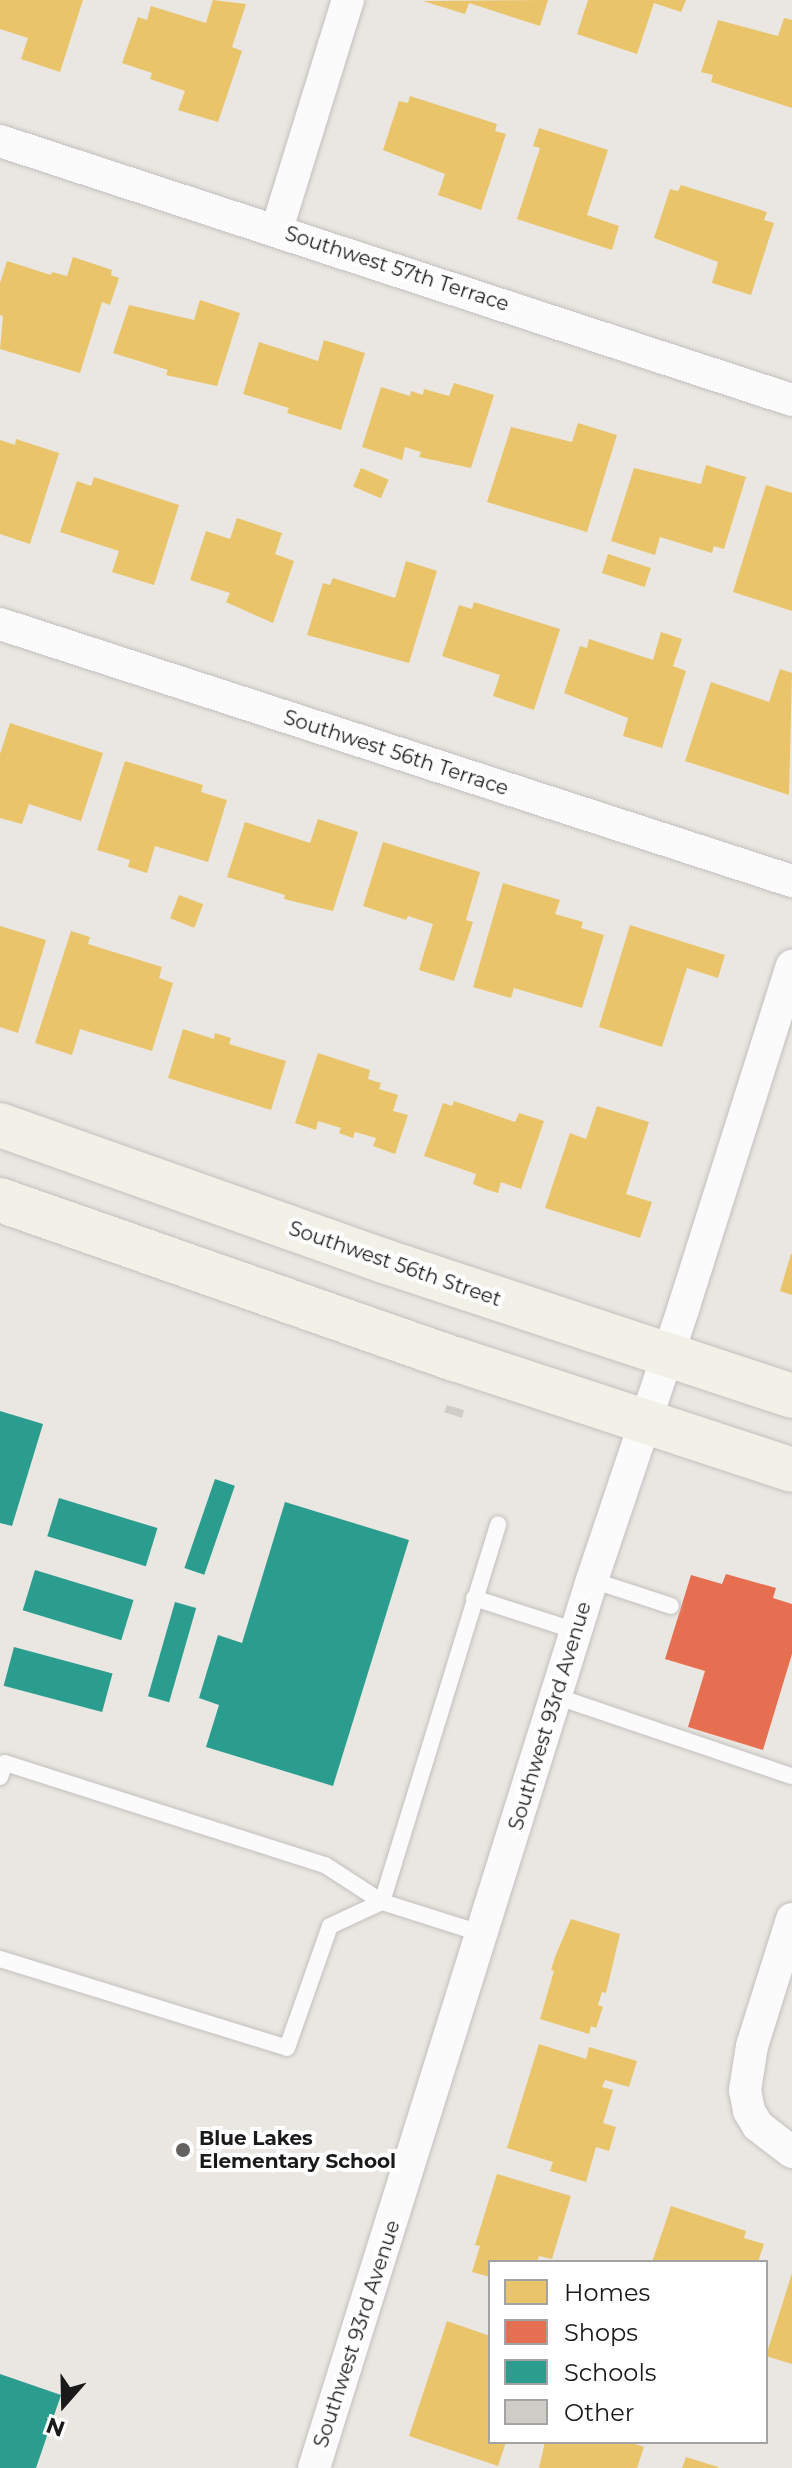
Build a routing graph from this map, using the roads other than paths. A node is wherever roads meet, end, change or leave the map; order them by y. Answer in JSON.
{"nodes":[{"id":1,"x":348,"y":0,"type":"edge"},
{"id":2,"x":0,"y":141,"type":"edge"},
{"id":3,"x":277,"y":229,"type":"junction"},
{"id":4,"x":792,"y":400,"type":"edge"},
{"id":5,"x":0,"y":624,"type":"edge"},
{"id":6,"x":792,"y":881,"type":"edge"},
{"id":7,"x":792,"y":966,"type":"edge"},
{"id":8,"x":0,"y":1125,"type":"edge"},
{"id":9,"x":0,"y":1200,"type":"edge"},
{"id":10,"x":667,"y":1355,"type":"junction"},
{"id":11,"x":792,"y":1396,"type":"edge"},
{"id":12,"x":644,"y":1422,"type":"junction"},
{"id":13,"x":792,"y":1470,"type":"edge"},
{"id":14,"x":498,"y":1524,"type":"dead end"},
{"id":15,"x":592,"y":1580,"type":"junction"},
{"id":16,"x":474,"y":1598,"type":"junction"},
{"id":17,"x":671,"y":1606,"type":"dead end"},
{"id":18,"x":576,"y":1631,"type":"junction"},
{"id":19,"x":555,"y":1696,"type":"junction"},
{"id":20,"x":792,"y":1776,"type":"edge"},
{"id":21,"x":0,"y":1777,"type":"edge"},
{"id":22,"x":382,"y":1902,"type":"junction"},
{"id":23,"x":792,"y":1919,"type":"edge"},
{"id":24,"x":483,"y":1934,"type":"junction"},
{"id":25,"x":0,"y":1959,"type":"edge"},
{"id":26,"x":792,"y":2152,"type":"edge"},
{"id":27,"x":314,"y":2468,"type":"edge"}],
"edges":[{"from":1,"to":3,"type":"street"},
{"from":2,"to":3,"type":"street","name":"Southwest 57th Terrace"},
{"from":3,"to":4,"type":"street","name":"Southwest 57th Terrace"},
{"from":5,"to":6,"type":"street","name":"Southwest 56th Terrace"},
{"from":7,"to":10,"type":"street","name":"Southwest 93rd Avenue"},
{"from":8,"to":10,"type":"main road","name":"Southwest 56th Street"},
{"from":9,"to":12,"type":"main road"},
{"from":10,"to":11,"type":"main road","name":"Southwest 56th Street"},
{"from":10,"to":12,"type":"street","name":"Southwest 93rd Avenue"},
{"from":12,"to":13,"type":"main road"},
{"from":12,"to":15,"type":"street","name":"Southwest 93rd Avenue"},
{"from":14,"to":16,"type":"lane"},
{"from":15,"to":17,"type":"lane"},
{"from":15,"to":18,"type":"street","name":"Southwest 93rd Avenue"},
{"from":16,"to":18,"type":"lane"},
{"from":16,"to":22,"type":"lane"},
{"from":18,"to":19,"type":"street","name":"Southwest 93rd Avenue"},
{"from":19,"to":20,"type":"lane"},
{"from":19,"to":24,"type":"street","name":"Southwest 93rd Avenue"},
{"from":21,"to":22,"type":"lane"},
{"from":22,"to":24,"type":"lane"},
{"from":22,"to":25,"type":"lane"},
{"from":23,"to":26,"type":"street"},
{"from":24,"to":27,"type":"street","name":"Southwest 93rd Avenue"}]}
